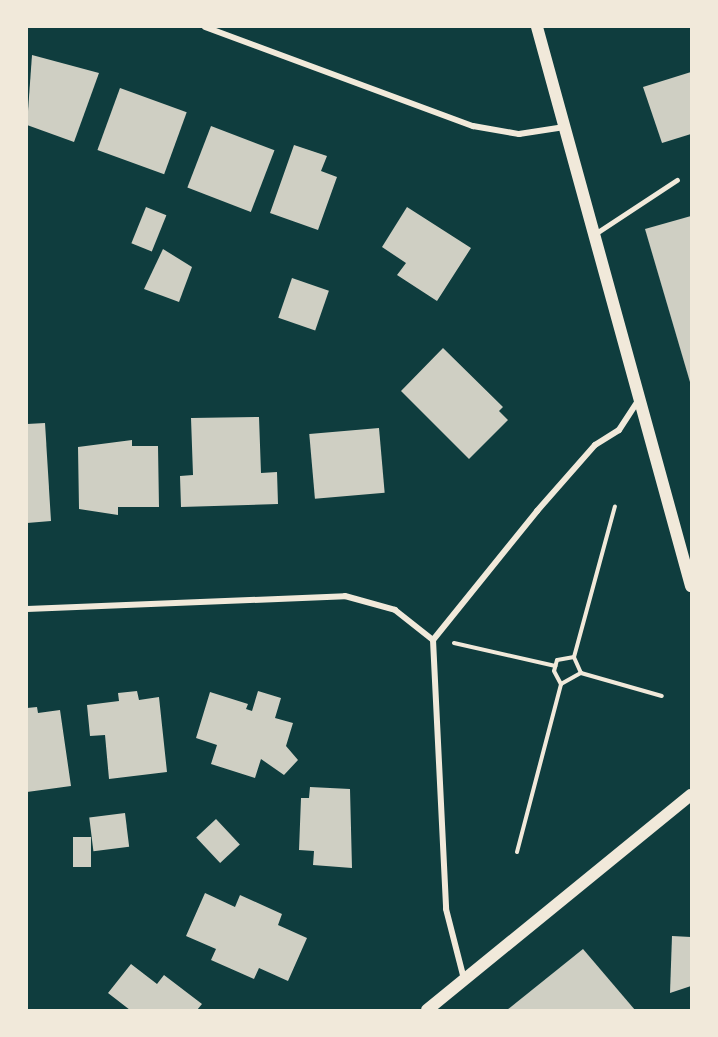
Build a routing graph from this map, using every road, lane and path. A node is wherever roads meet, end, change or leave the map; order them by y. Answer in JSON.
{"nodes":[{"id":1,"x":205,"y":27,"type":"edge"},
{"id":2,"x":537,"y":27,"type":"edge"},
{"id":3,"x":564,"y":127,"type":"junction"},
{"id":4,"x":677,"y":180,"type":"dead end"},
{"id":5,"x":593,"y":235,"type":"junction"},
{"id":6,"x":637,"y":402,"type":"junction"},
{"id":7,"x":615,"y":506,"type":"dead end"},
{"id":8,"x":691,"y":586,"type":"edge"},
{"id":9,"x":27,"y":609,"type":"edge"},
{"id":10,"x":433,"y":640,"type":"junction"},
{"id":11,"x":574,"y":657,"type":"junction"},
{"id":12,"x":555,"y":666,"type":"junction"},
{"id":13,"x":581,"y":673,"type":"junction"},
{"id":14,"x":561,"y":684,"type":"junction"},
{"id":15,"x":662,"y":696,"type":"dead end"},
{"id":16,"x":691,"y":795,"type":"edge"},
{"id":17,"x":517,"y":852,"type":"dead end"},
{"id":18,"x":464,"y":979,"type":"junction"},
{"id":19,"x":427,"y":1010,"type":"edge"}],
"edges":[{"from":1,"to":3,"type":"street"},
{"from":2,"to":3,"type":"main road"},
{"from":3,"to":5,"type":"main road"},
{"from":4,"to":5,"type":"lane"},
{"from":5,"to":6,"type":"main road"},
{"from":6,"to":8,"type":"main road"},
{"from":6,"to":10,"type":"street"},
{"from":7,"to":11,"type":"path"},
{"from":9,"to":10,"type":"street"},
{"from":10,"to":12,"type":"path"},
{"from":10,"to":18,"type":"street"},
{"from":11,"to":12,"type":"path"},
{"from":11,"to":13,"type":"path"},
{"from":12,"to":14,"type":"path"},
{"from":13,"to":14,"type":"path"},
{"from":13,"to":15,"type":"path"},
{"from":14,"to":17,"type":"path"},
{"from":16,"to":18,"type":"main road"},
{"from":18,"to":19,"type":"main road"}]}
